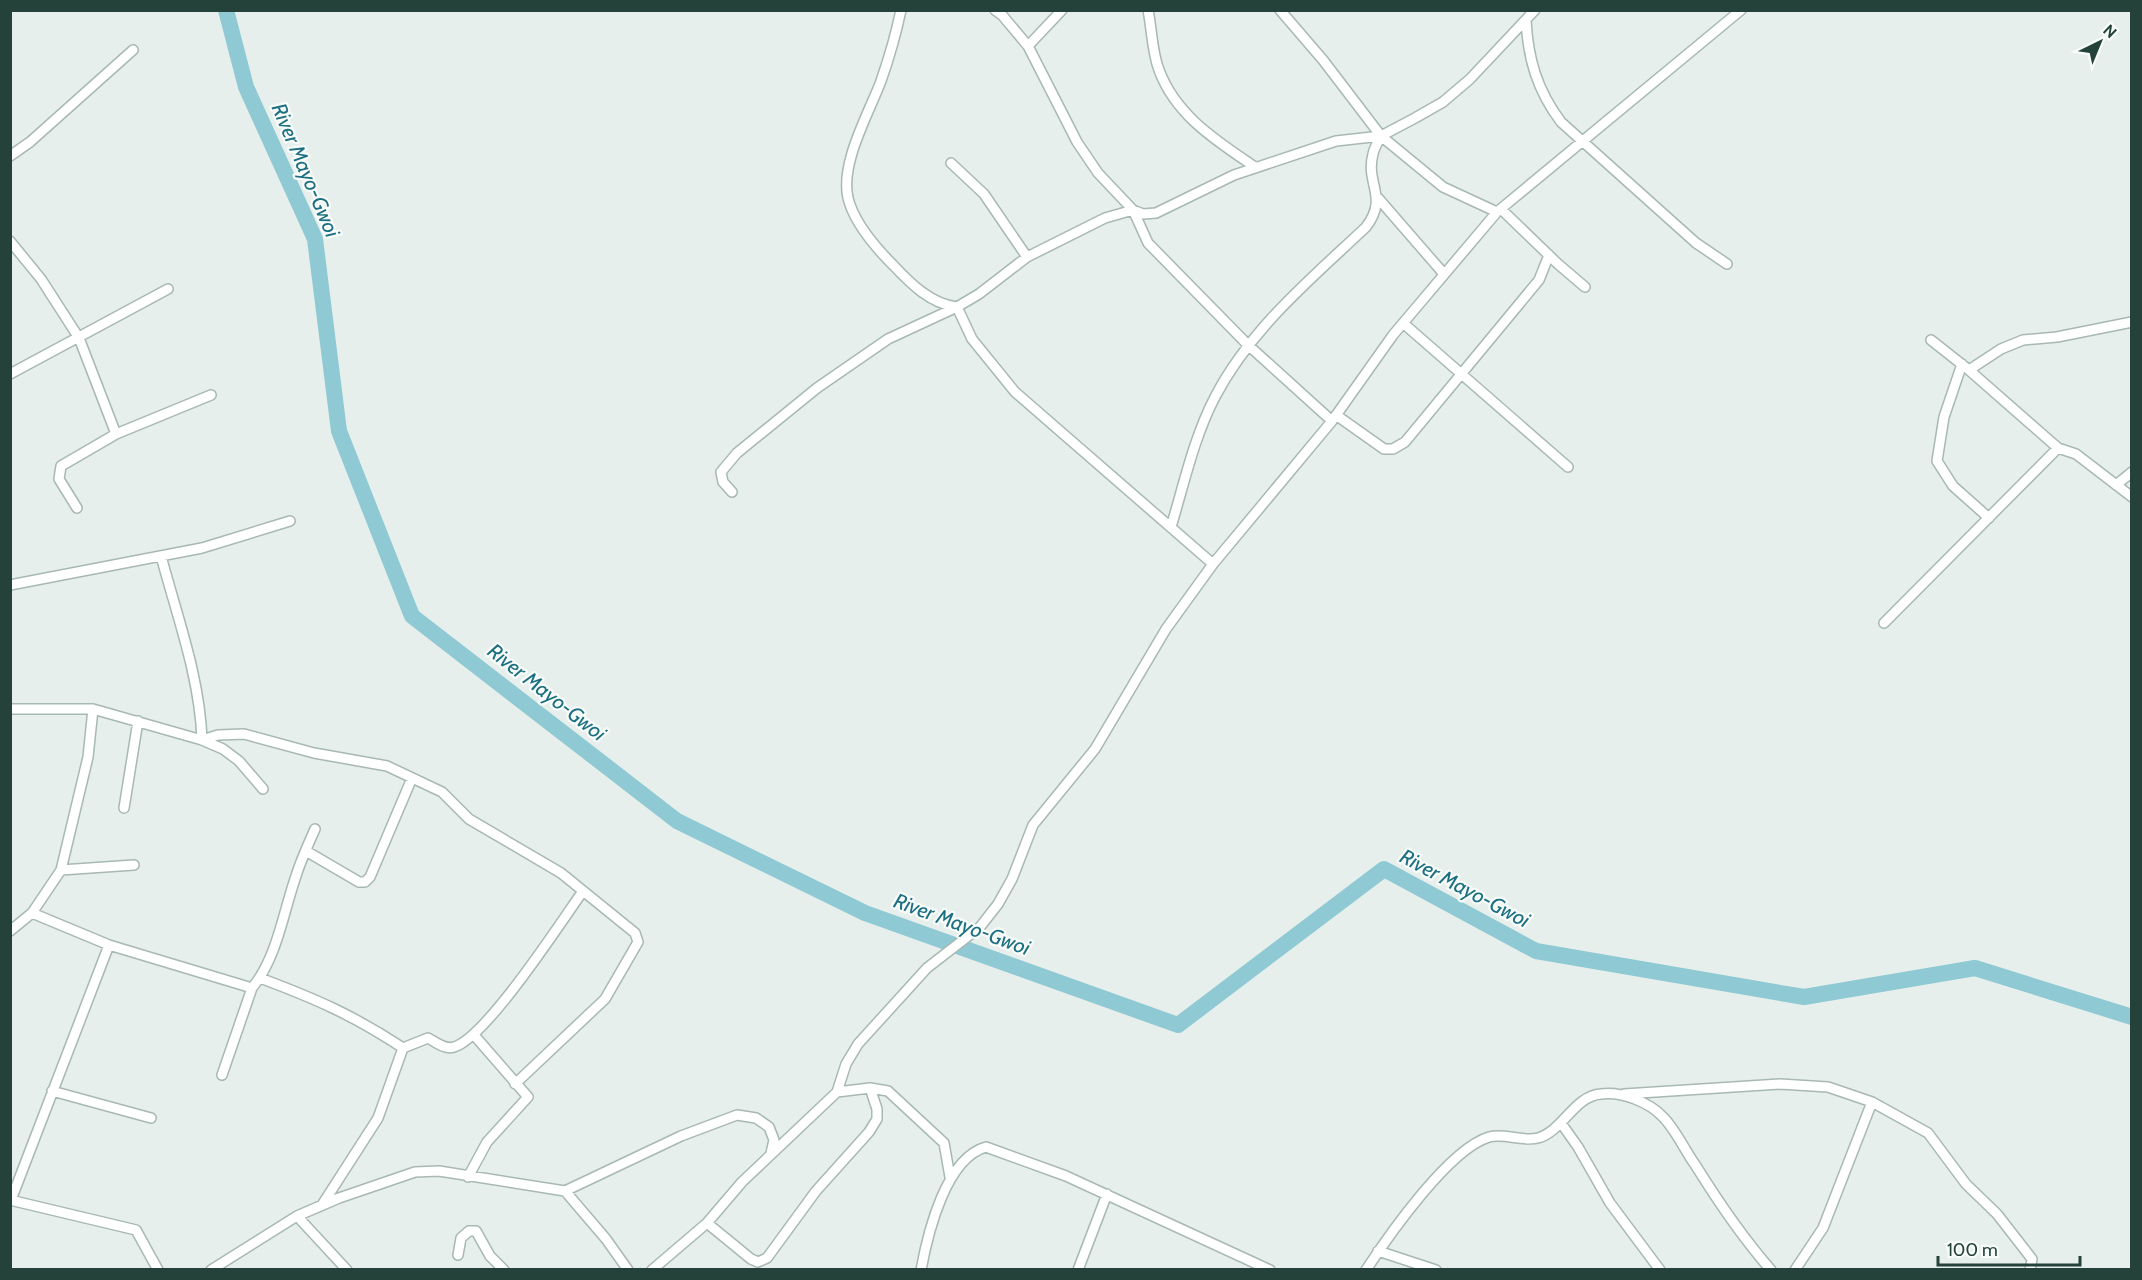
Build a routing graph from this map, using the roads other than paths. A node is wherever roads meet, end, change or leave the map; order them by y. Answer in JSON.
{"nodes":[{"id":1,"x":901,"y":10,"type":"edge"},
{"id":2,"x":995,"y":10,"type":"edge"},
{"id":3,"x":1062,"y":10,"type":"edge"},
{"id":4,"x":1148,"y":10,"type":"edge"},
{"id":5,"x":1280,"y":10,"type":"edge"},
{"id":6,"x":1535,"y":10,"type":"edge"},
{"id":7,"x":1741,"y":10,"type":"edge"},
{"id":8,"x":1526,"y":20,"type":"junction"},
{"id":9,"x":1028,"y":45,"type":"junction"},
{"id":10,"x":132,"y":50,"type":"dead end"},
{"id":11,"x":1381,"y":136,"type":"junction"},
{"id":12,"x":1580,"y":141,"type":"junction"},
{"id":13,"x":10,"y":156,"type":"edge"},
{"id":14,"x":951,"y":162,"type":"dead end"},
{"id":15,"x":1255,"y":167,"type":"junction"},
{"id":16,"x":1376,"y":196,"type":"junction"},
{"id":17,"x":1133,"y":210,"type":"junction"},
{"id":18,"x":1499,"y":210,"type":"junction"},
{"id":19,"x":10,"y":241,"type":"edge"},
{"id":20,"x":1549,"y":255,"type":"junction"},
{"id":21,"x":1028,"y":256,"type":"junction"},
{"id":22,"x":1727,"y":264,"type":"dead end"},
{"id":23,"x":1444,"y":274,"type":"junction"},
{"id":24,"x":1586,"y":286,"type":"dead end"},
{"id":25,"x":168,"y":289,"type":"dead end"},
{"id":26,"x":957,"y":307,"type":"junction"},
{"id":27,"x":2132,"y":322,"type":"edge"},
{"id":28,"x":1403,"y":323,"type":"junction"},
{"id":29,"x":78,"y":338,"type":"junction"},
{"id":30,"x":1931,"y":340,"type":"dead end"},
{"id":31,"x":1248,"y":345,"type":"junction"},
{"id":32,"x":1966,"y":367,"type":"junction"},
{"id":33,"x":10,"y":374,"type":"edge"},
{"id":34,"x":1461,"y":374,"type":"junction"},
{"id":35,"x":211,"y":395,"type":"dead end"},
{"id":36,"x":1334,"y":418,"type":"junction"},
{"id":37,"x":116,"y":434,"type":"junction"},
{"id":38,"x":2058,"y":448,"type":"junction"},
{"id":39,"x":1568,"y":467,"type":"dead end"},
{"id":40,"x":2132,"y":472,"type":"edge"},
{"id":41,"x":2116,"y":485,"type":"junction"},
{"id":42,"x":732,"y":492,"type":"dead end"},
{"id":43,"x":2132,"y":497,"type":"edge"},
{"id":44,"x":77,"y":508,"type":"dead end"},
{"id":45,"x":1989,"y":518,"type":"junction"},
{"id":46,"x":290,"y":521,"type":"dead end"},
{"id":47,"x":1171,"y":527,"type":"junction"},
{"id":48,"x":161,"y":556,"type":"junction"},
{"id":49,"x":1213,"y":564,"type":"junction"},
{"id":50,"x":10,"y":585,"type":"edge"},
{"id":51,"x":1884,"y":623,"type":"dead end"},
{"id":52,"x":10,"y":709,"type":"edge"},
{"id":53,"x":93,"y":709,"type":"junction"},
{"id":54,"x":138,"y":721,"type":"junction"},
{"id":55,"x":202,"y":740,"type":"junction"},
{"id":56,"x":412,"y":778,"type":"junction"},
{"id":57,"x":263,"y":789,"type":"dead end"},
{"id":58,"x":124,"y":808,"type":"dead end"},
{"id":59,"x":315,"y":829,"type":"dead end"},
{"id":60,"x":306,"y":851,"type":"junction"},
{"id":61,"x":134,"y":865,"type":"dead end"},
{"id":62,"x":61,"y":870,"type":"junction"},
{"id":63,"x":583,"y":891,"type":"junction"},
{"id":64,"x":32,"y":913,"type":"junction"},
{"id":65,"x":10,"y":931,"type":"edge"},
{"id":66,"x":109,"y":945,"type":"junction"},
{"id":67,"x":260,"y":978,"type":"junction"},
{"id":68,"x":252,"y":988,"type":"junction"},
{"id":69,"x":474,"y":1035,"type":"junction"},
{"id":70,"x":403,"y":1048,"type":"junction"},
{"id":71,"x":222,"y":1075,"type":"dead end"},
{"id":72,"x":515,"y":1084,"type":"junction"},
{"id":73,"x":870,"y":1088,"type":"junction"},
{"id":74,"x":52,"y":1091,"type":"junction"},
{"id":75,"x":837,"y":1092,"type":"junction"},
{"id":76,"x":1618,"y":1094,"type":"junction"},
{"id":77,"x":1872,"y":1102,"type":"junction"},
{"id":78,"x":151,"y":1118,"type":"dead end"},
{"id":79,"x":1561,"y":1123,"type":"junction"},
{"id":80,"x":771,"y":1153,"type":"junction"},
{"id":81,"x":468,"y":1176,"type":"junction"},
{"id":82,"x":950,"y":1177,"type":"junction"},
{"id":83,"x":565,"y":1191,"type":"junction"},
{"id":84,"x":1107,"y":1194,"type":"junction"},
{"id":85,"x":11,"y":1200,"type":"edge"},
{"id":86,"x":322,"y":1205,"type":"junction"},
{"id":87,"x":297,"y":1216,"type":"junction"},
{"id":88,"x":707,"y":1223,"type":"junction"},
{"id":89,"x":1378,"y":1251,"type":"junction"},
{"id":90,"x":458,"y":1255,"type":"dead end"},
{"id":91,"x":158,"y":1269,"type":"edge"},
{"id":92,"x":211,"y":1269,"type":"edge"},
{"id":93,"x":347,"y":1269,"type":"edge"},
{"id":94,"x":504,"y":1269,"type":"edge"},
{"id":95,"x":628,"y":1269,"type":"edge"},
{"id":96,"x":652,"y":1269,"type":"edge"},
{"id":97,"x":921,"y":1269,"type":"edge"},
{"id":98,"x":1077,"y":1269,"type":"edge"},
{"id":99,"x":1270,"y":1269,"type":"edge"},
{"id":100,"x":1366,"y":1269,"type":"edge"},
{"id":101,"x":1436,"y":1269,"type":"edge"},
{"id":102,"x":1660,"y":1269,"type":"edge"},
{"id":103,"x":1771,"y":1269,"type":"edge"},
{"id":104,"x":1795,"y":1269,"type":"edge"},
{"id":105,"x":2030,"y":1269,"type":"edge"}],
"edges":[{"from":1,"to":26,"type":"street"},
{"from":2,"to":9,"type":"street"},
{"from":3,"to":9,"type":"street"},
{"from":4,"to":15,"type":"street"},
{"from":5,"to":11,"type":"street"},
{"from":6,"to":8,"type":"street"},
{"from":7,"to":12,"type":"street"},
{"from":8,"to":11,"type":"street"},
{"from":8,"to":12,"type":"street"},
{"from":9,"to":17,"type":"street"},
{"from":10,"to":13,"type":"street"},
{"from":11,"to":15,"type":"street"},
{"from":11,"to":16,"type":"street"},
{"from":11,"to":18,"type":"street"},
{"from":12,"to":18,"type":"street"},
{"from":12,"to":22,"type":"street"},
{"from":14,"to":21,"type":"street"},
{"from":15,"to":17,"type":"street"},
{"from":16,"to":23,"type":"street"},
{"from":16,"to":31,"type":"street"},
{"from":17,"to":21,"type":"street"},
{"from":17,"to":31,"type":"street"},
{"from":18,"to":20,"type":"street"},
{"from":18,"to":23,"type":"street"},
{"from":19,"to":29,"type":"street"},
{"from":20,"to":24,"type":"street"},
{"from":20,"to":34,"type":"street"},
{"from":21,"to":26,"type":"street"},
{"from":23,"to":28,"type":"street"},
{"from":25,"to":29,"type":"street"},
{"from":26,"to":42,"type":"street"},
{"from":26,"to":47,"type":"street"},
{"from":27,"to":32,"type":"street"},
{"from":28,"to":34,"type":"street"},
{"from":28,"to":36,"type":"street"},
{"from":29,"to":33,"type":"street"},
{"from":29,"to":37,"type":"street"},
{"from":30,"to":32,"type":"street"},
{"from":31,"to":36,"type":"street"},
{"from":31,"to":47,"type":"street"},
{"from":32,"to":38,"type":"street"},
{"from":32,"to":45,"type":"street"},
{"from":34,"to":36,"type":"street"},
{"from":34,"to":39,"type":"street"},
{"from":35,"to":37,"type":"street"},
{"from":36,"to":49,"type":"street"},
{"from":37,"to":44,"type":"street"},
{"from":38,"to":41,"type":"street"},
{"from":38,"to":45,"type":"street"},
{"from":40,"to":41,"type":"street"},
{"from":41,"to":43,"type":"street"},
{"from":45,"to":51,"type":"street"},
{"from":46,"to":48,"type":"street"},
{"from":47,"to":49,"type":"street"},
{"from":48,"to":50,"type":"street"},
{"from":48,"to":55,"type":"street"},
{"from":49,"to":75,"type":"street"},
{"from":52,"to":53,"type":"street"},
{"from":53,"to":54,"type":"street"},
{"from":53,"to":62,"type":"street"},
{"from":54,"to":55,"type":"street"},
{"from":54,"to":58,"type":"street"},
{"from":55,"to":56,"type":"street"},
{"from":55,"to":57,"type":"street"},
{"from":56,"to":60,"type":"street"},
{"from":56,"to":63,"type":"street"},
{"from":59,"to":60,"type":"street"},
{"from":60,"to":67,"type":"street"},
{"from":61,"to":62,"type":"street"},
{"from":62,"to":64,"type":"street"},
{"from":63,"to":69,"type":"street"},
{"from":63,"to":72,"type":"street"},
{"from":64,"to":65,"type":"street"},
{"from":64,"to":66,"type":"street"},
{"from":66,"to":68,"type":"street"},
{"from":66,"to":74,"type":"street"},
{"from":67,"to":68,"type":"street"},
{"from":67,"to":70,"type":"street"},
{"from":68,"to":71,"type":"street"},
{"from":69,"to":70,"type":"street"},
{"from":69,"to":72,"type":"street"},
{"from":70,"to":86,"type":"street"},
{"from":72,"to":81,"type":"street"},
{"from":73,"to":75,"type":"street"},
{"from":73,"to":82,"type":"street"},
{"from":73,"to":88,"type":"street"},
{"from":74,"to":78,"type":"street"},
{"from":74,"to":85,"type":"street"},
{"from":75,"to":80,"type":"street"},
{"from":76,"to":77,"type":"street"},
{"from":76,"to":79,"type":"street"},
{"from":76,"to":103,"type":"street"},
{"from":77,"to":104,"type":"street"},
{"from":77,"to":105,"type":"street"},
{"from":79,"to":89,"type":"street"},
{"from":79,"to":102,"type":"street"},
{"from":80,"to":83,"type":"street"},
{"from":80,"to":88,"type":"street"},
{"from":81,"to":83,"type":"street"},
{"from":81,"to":86,"type":"street"},
{"from":82,"to":84,"type":"street"},
{"from":82,"to":97,"type":"street"},
{"from":83,"to":95,"type":"street"},
{"from":84,"to":98,"type":"street"},
{"from":84,"to":99,"type":"street"},
{"from":85,"to":91,"type":"street"},
{"from":86,"to":87,"type":"street"},
{"from":87,"to":92,"type":"street"},
{"from":87,"to":93,"type":"street"},
{"from":88,"to":96,"type":"street"},
{"from":89,"to":100,"type":"street"},
{"from":89,"to":101,"type":"street"},
{"from":90,"to":94,"type":"street"}]}
